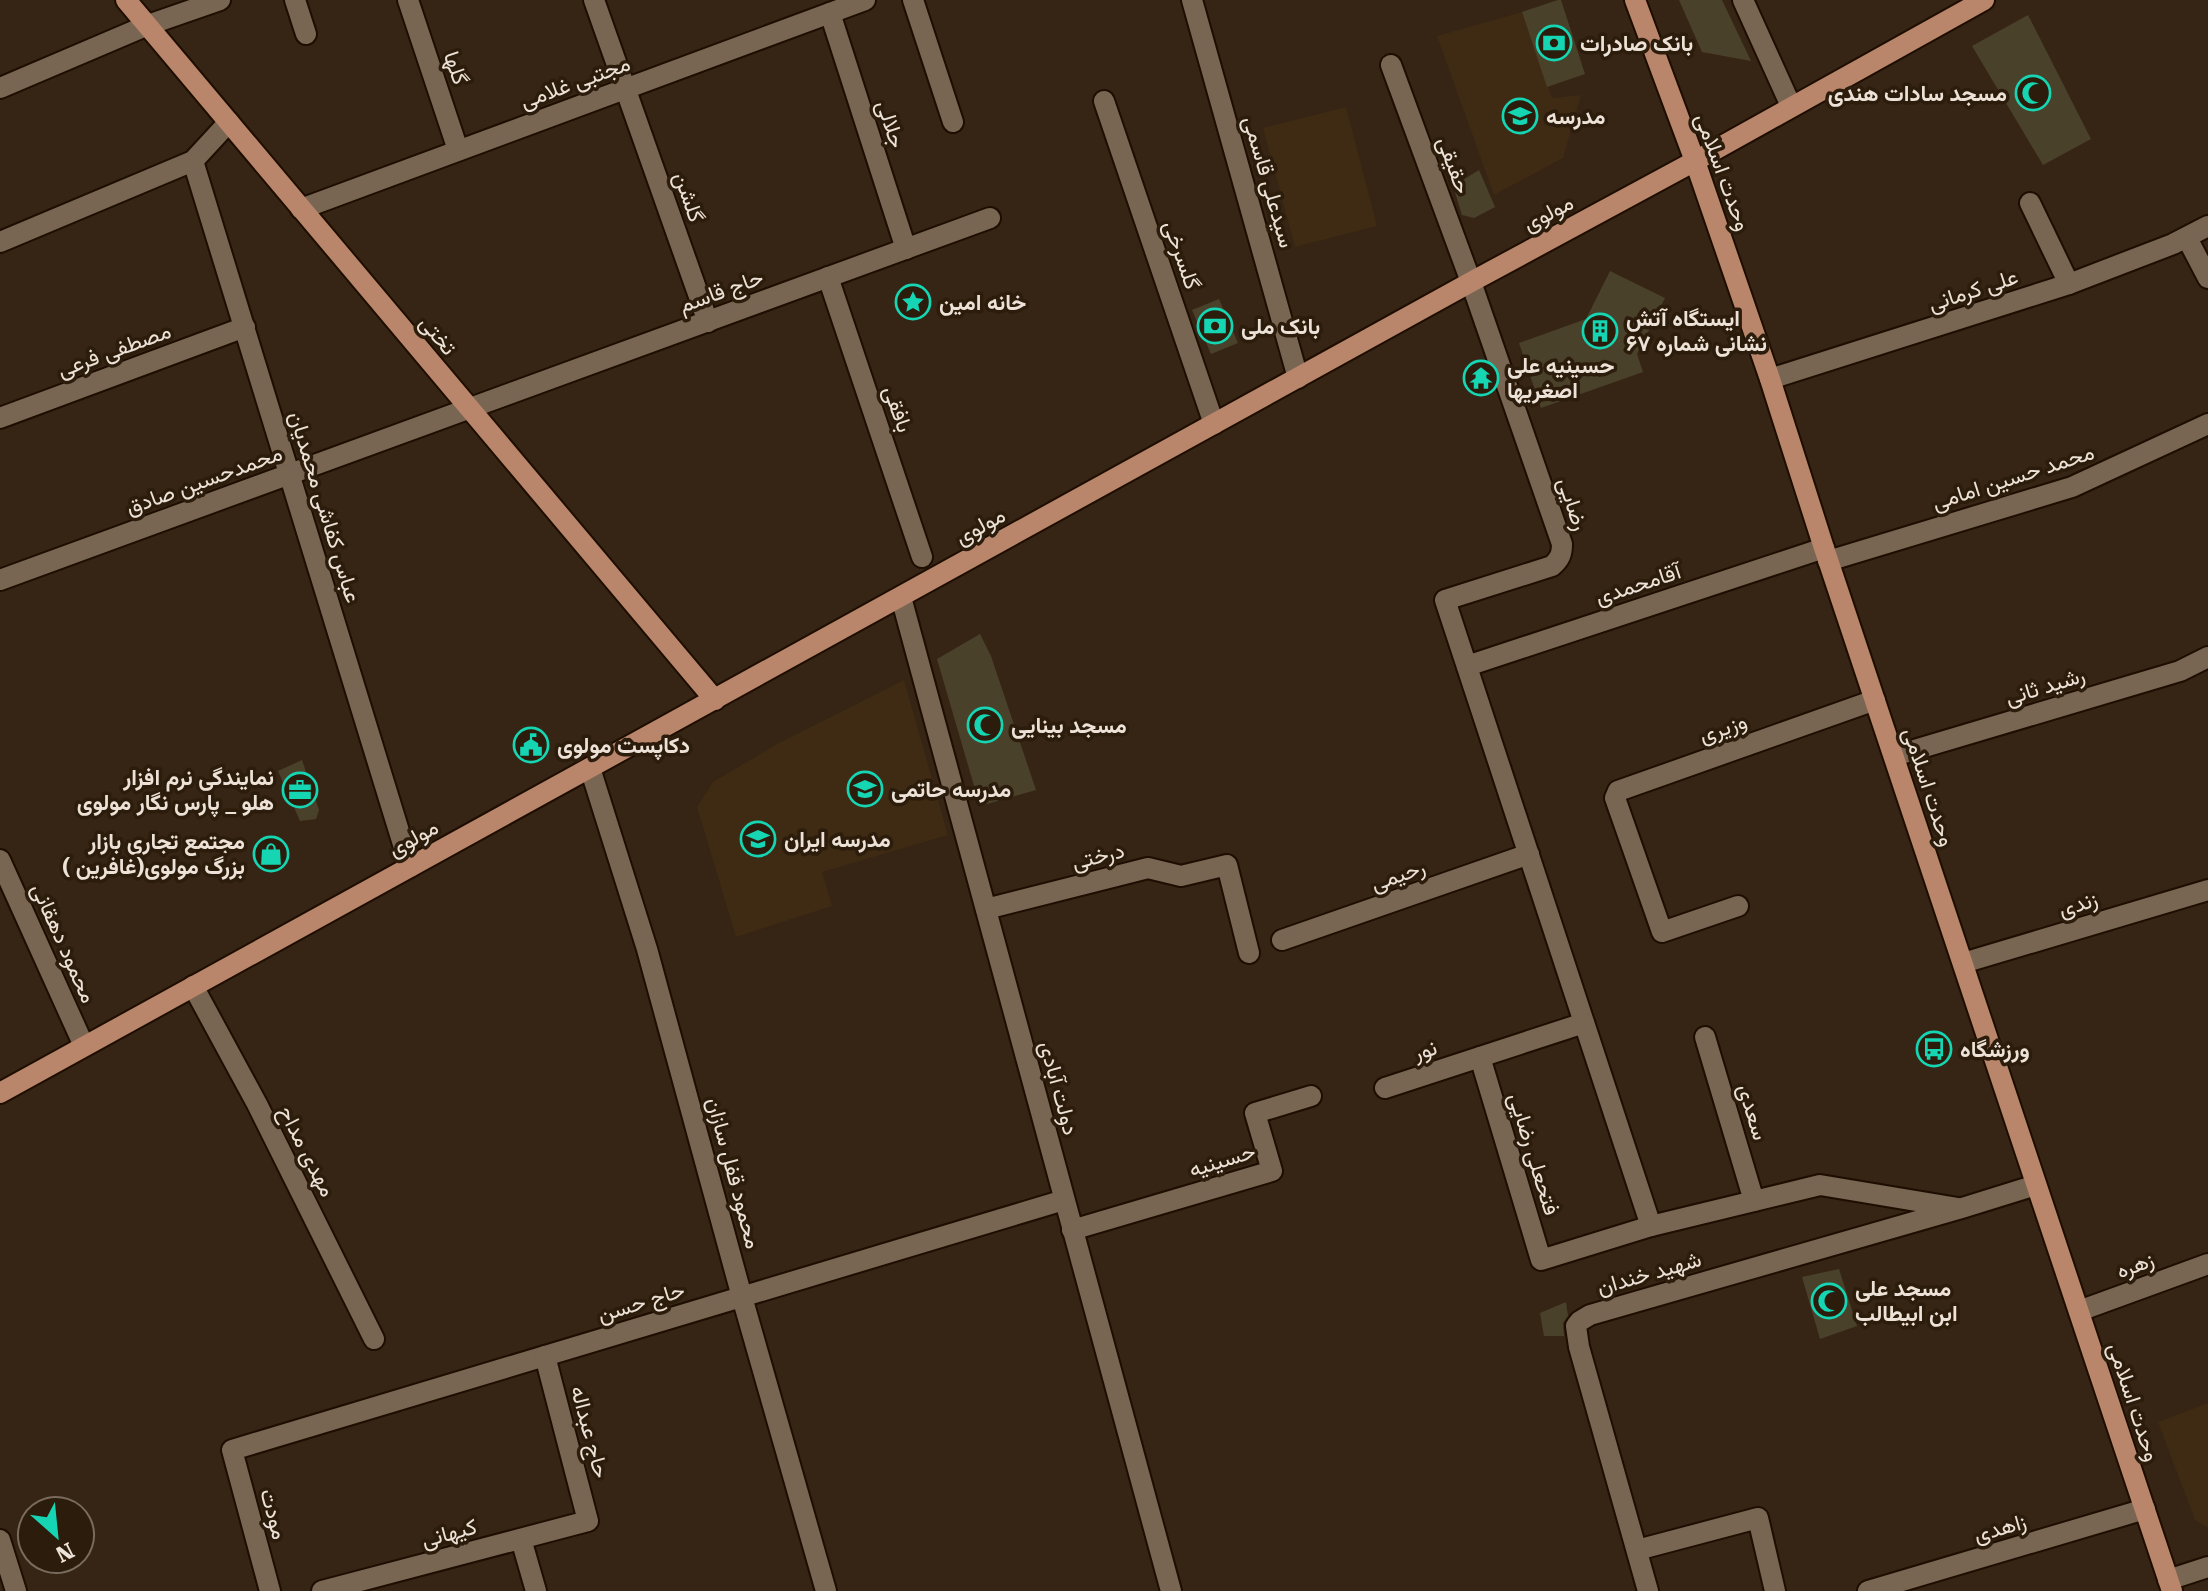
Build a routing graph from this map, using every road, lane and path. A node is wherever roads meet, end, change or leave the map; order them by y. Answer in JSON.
{"nodes":[{"id":1,"x":126,"y":0,"type":"edge"},
{"id":2,"x":220,"y":0,"type":"edge"},
{"id":3,"x":295,"y":0,"type":"edge"},
{"id":4,"x":408,"y":0,"type":"edge"},
{"id":5,"x":594,"y":0,"type":"edge"},
{"id":6,"x":865,"y":0,"type":"edge"},
{"id":7,"x":913,"y":0,"type":"edge"},
{"id":8,"x":1192,"y":0,"type":"edge"},
{"id":9,"x":1635,"y":0,"type":"edge"},
{"id":10,"x":1743,"y":0,"type":"edge"},
{"id":11,"x":1984,"y":0,"type":"edge"},
{"id":12,"x":830,"y":13,"type":"junction"},
{"id":13,"x":148,"y":25,"type":"junction"},
{"id":14,"x":306,"y":34,"type":"dead end"},
{"id":15,"x":1391,"y":65,"type":"dead end"},
{"id":16,"x":0,"y":88,"type":"edge"},
{"id":17,"x":626,"y":88,"type":"junction"},
{"id":18,"x":1104,"y":101,"type":"dead end"},
{"id":19,"x":1791,"y":106,"type":"junction"},
{"id":20,"x":229,"y":122,"type":"junction"},
{"id":21,"x":953,"y":122,"type":"dead end"},
{"id":22,"x":458,"y":150,"type":"junction"},
{"id":23,"x":193,"y":161,"type":"junction"},
{"id":24,"x":1695,"y":161,"type":"junction"},
{"id":25,"x":2030,"y":203,"type":"dead end"},
{"id":26,"x":301,"y":209,"type":"junction"},
{"id":27,"x":990,"y":218,"type":"dead end"},
{"id":28,"x":2208,"y":226,"type":"edge"},
{"id":29,"x":2187,"y":238,"type":"junction"},
{"id":30,"x":0,"y":242,"type":"edge"},
{"id":31,"x":906,"y":249,"type":"junction"},
{"id":32,"x":828,"y":277,"type":"junction"},
{"id":33,"x":2208,"y":278,"type":"edge"},
{"id":34,"x":1471,"y":282,"type":"junction"},
{"id":35,"x":2069,"y":284,"type":"junction"},
{"id":36,"x":708,"y":322,"type":"junction"},
{"id":37,"x":245,"y":327,"type":"junction"},
{"id":38,"x":1298,"y":378,"type":"junction"},
{"id":39,"x":1770,"y":379,"type":"junction"},
{"id":40,"x":469,"y":409,"type":"junction"},
{"id":41,"x":0,"y":418,"type":"edge"},
{"id":42,"x":1214,"y":424,"type":"junction"},
{"id":43,"x":2208,"y":424,"type":"edge"},
{"id":44,"x":290,"y":475,"type":"junction"},
{"id":45,"x":1826,"y":554,"type":"junction"},
{"id":46,"x":922,"y":557,"type":"dead end"},
{"id":47,"x":0,"y":580,"type":"edge"},
{"id":48,"x":901,"y":597,"type":"junction"},
{"id":49,"x":2208,"y":657,"type":"edge"},
{"id":50,"x":1467,"y":666,"type":"junction"},
{"id":51,"x":715,"y":700,"type":"junction"},
{"id":52,"x":1875,"y":700,"type":"junction"},
{"id":53,"x":1894,"y":756,"type":"junction"},
{"id":54,"x":590,"y":768,"type":"junction"},
{"id":55,"x":1529,"y":854,"type":"junction"},
{"id":56,"x":0,"y":860,"type":"edge"},
{"id":57,"x":410,"y":867,"type":"junction"},
{"id":58,"x":2208,"y":890,"type":"edge"},
{"id":59,"x":1738,"y":906,"type":"dead end"},
{"id":60,"x":986,"y":909,"type":"junction"},
{"id":61,"x":1282,"y":940,"type":"dead end"},
{"id":62,"x":1249,"y":953,"type":"dead end"},
{"id":63,"x":1963,"y":963,"type":"junction"},
{"id":64,"x":193,"y":986,"type":"junction"},
{"id":65,"x":1584,"y":1023,"type":"junction"},
{"id":66,"x":1705,"y":1037,"type":"dead end"},
{"id":67,"x":84,"y":1046,"type":"junction"},
{"id":68,"x":1480,"y":1057,"type":"junction"},
{"id":69,"x":1385,"y":1088,"type":"dead end"},
{"id":70,"x":0,"y":1093,"type":"edge"},
{"id":71,"x":1311,"y":1096,"type":"dead end"},
{"id":72,"x":2036,"y":1185,"type":"junction"},
{"id":73,"x":1064,"y":1200,"type":"junction"},
{"id":74,"x":1754,"y":1201,"type":"junction"},
{"id":75,"x":1962,"y":1208,"type":"junction"},
{"id":76,"x":1651,"y":1226,"type":"junction"},
{"id":77,"x":1072,"y":1230,"type":"junction"},
{"id":78,"x":2208,"y":1264,"type":"edge"},
{"id":79,"x":742,"y":1297,"type":"junction"},
{"id":80,"x":2079,"y":1311,"type":"junction"},
{"id":81,"x":374,"y":1339,"type":"dead end"},
{"id":82,"x":545,"y":1356,"type":"junction"},
{"id":83,"x":232,"y":1450,"type":"joint"},
{"id":84,"x":2145,"y":1509,"type":"junction"},
{"id":85,"x":588,"y":1521,"type":"joint"},
{"id":86,"x":521,"y":1539,"type":"junction"},
{"id":87,"x":0,"y":1540,"type":"edge"},
{"id":88,"x":1637,"y":1550,"type":"junction"},
{"id":89,"x":2208,"y":1567,"type":"edge"},
{"id":90,"x":365,"y":1586,"type":"edge"},
{"id":91,"x":2170,"y":1586,"type":"edge"},
{"id":92,"x":10,"y":1587,"type":"edge"},
{"id":93,"x":270,"y":1591,"type":"edge"},
{"id":94,"x":322,"y":1591,"type":"edge"},
{"id":95,"x":536,"y":1591,"type":"edge"},
{"id":96,"x":826,"y":1591,"type":"edge"},
{"id":97,"x":1171,"y":1591,"type":"edge"},
{"id":98,"x":1648,"y":1591,"type":"edge"},
{"id":99,"x":1775,"y":1591,"type":"edge"},
{"id":100,"x":1868,"y":1591,"type":"edge"}],
"edges":[{"from":1,"to":13,"type":"main road","name":"تختی"},
{"from":2,"to":13,"type":"street"},
{"from":3,"to":14,"type":"street"},
{"from":4,"to":22,"type":"street","name":"گلها"},
{"from":5,"to":17,"type":"street","name":"گلشن"},
{"from":6,"to":12,"type":"street","name":"مجتبی غلامی"},
{"from":7,"to":21,"type":"street"},
{"from":8,"to":38,"type":"street","name":"سیدعلی قاسمی"},
{"from":9,"to":24,"type":"main road","name":"وحدت اسلامی"},
{"from":10,"to":19,"type":"street"},
{"from":11,"to":19,"type":"main road","name":"مولوی"},
{"from":12,"to":17,"type":"street","name":"مجتبی غلامی"},
{"from":12,"to":31,"type":"street","name":"جلالی"},
{"from":13,"to":16,"type":"street"},
{"from":13,"to":20,"type":"main road","name":"تختی"},
{"from":15,"to":34,"type":"street","name":"حقیقی"},
{"from":17,"to":22,"type":"street","name":"مجتبی غلامی"},
{"from":17,"to":36,"type":"street","name":"گلشن"},
{"from":18,"to":42,"type":"street","name":"گلسرخی"},
{"from":19,"to":24,"type":"main road","name":"مولوی"},
{"from":20,"to":23,"type":"street"},
{"from":20,"to":26,"type":"main road","name":"تختی"},
{"from":22,"to":26,"type":"street","name":"مجتبی غلامی"},
{"from":23,"to":30,"type":"street"},
{"from":23,"to":37,"type":"street","name":"عباس کفاشی محمدیان"},
{"from":24,"to":34,"type":"main road","name":"مولوی"},
{"from":24,"to":39,"type":"main road","name":"وحدت اسلامی"},
{"from":25,"to":35,"type":"street"},
{"from":26,"to":40,"type":"main road","name":"تختی"},
{"from":27,"to":31,"type":"street","name":"حاج قاسم"},
{"from":28,"to":29,"type":"street","name":"علی کرمانی"},
{"from":29,"to":33,"type":"street"},
{"from":29,"to":35,"type":"street","name":"علی کرمانی"},
{"from":31,"to":32,"type":"street","name":"حاج قاسم"},
{"from":32,"to":36,"type":"street","name":"حاج قاسم"},
{"from":32,"to":46,"type":"street","name":"بافقی"},
{"from":34,"to":38,"type":"main road","name":"مولوی"},
{"from":34,"to":50,"type":"street","name":"رضایی"},
{"from":35,"to":39,"type":"street","name":"علی کرمانی"},
{"from":36,"to":40,"type":"street","name":"حاج قاسم"},
{"from":37,"to":41,"type":"street","name":"مصطفی فرعی"},
{"from":37,"to":44,"type":"street","name":"عباس کفاشی محمدیان"},
{"from":38,"to":42,"type":"main road","name":"مولوی"},
{"from":39,"to":45,"type":"main road","name":"وحدت اسلامی"},
{"from":40,"to":44,"type":"street","name":"محمدحسین صادق"},
{"from":40,"to":51,"type":"main road","name":"تختی"},
{"from":42,"to":48,"type":"main road","name":"مولوی"},
{"from":43,"to":45,"type":"street","name":"محمد حسین امامی"},
{"from":44,"to":47,"type":"street","name":"محمدحسین صادق"},
{"from":44,"to":57,"type":"street","name":"عباس کفاشی محمدیان"},
{"from":45,"to":50,"type":"street","name":"آقامحمدی"},
{"from":45,"to":52,"type":"main road","name":"وحدت اسلامی"},
{"from":48,"to":51,"type":"main road","name":"مولوی"},
{"from":48,"to":60,"type":"street","name":"دولت آبادی"},
{"from":49,"to":53,"type":"street","name":"رشید ثانی"},
{"from":50,"to":55,"type":"street"},
{"from":51,"to":54,"type":"main road","name":"مولوی"},
{"from":52,"to":53,"type":"main road","name":"وحدت اسلامی"},
{"from":52,"to":59,"type":"street","name":"وزیری"},
{"from":53,"to":63,"type":"main road","name":"وحدت اسلامی"},
{"from":54,"to":57,"type":"main road","name":"مولوی"},
{"from":54,"to":79,"type":"street","name":"محمود قفل سازان"},
{"from":55,"to":61,"type":"street","name":"رحیمی"},
{"from":55,"to":65,"type":"street"},
{"from":56,"to":67,"type":"street","name":"محمود دهقانی"},
{"from":57,"to":64,"type":"main road","name":"مولوی"},
{"from":58,"to":63,"type":"street","name":"زندی"},
{"from":60,"to":62,"type":"street","name":"درختی"},
{"from":60,"to":73,"type":"street","name":"دولت آبادی"},
{"from":63,"to":72,"type":"main road","name":"وحدت اسلامی"},
{"from":64,"to":67,"type":"main road","name":"مولوی"},
{"from":64,"to":81,"type":"street","name":"مهدی مداح"},
{"from":65,"to":68,"type":"street"},
{"from":65,"to":76,"type":"street"},
{"from":66,"to":74,"type":"street","name":"سعدی"},
{"from":67,"to":70,"type":"main road","name":"مولوی"},
{"from":68,"to":69,"type":"street","name":"نور"},
{"from":68,"to":76,"type":"street","name":"فتحعلی رضایی"},
{"from":71,"to":77,"type":"street","name":"حسینیه"},
{"from":72,"to":75,"type":"street","name":"شهید خندان"},
{"from":72,"to":80,"type":"main road","name":"وحدت اسلامی"},
{"from":73,"to":77,"type":"street","name":"دولت آبادی"},
{"from":73,"to":79,"type":"street","name":"حاج حسن"},
{"from":74,"to":75,"type":"street","name":"فتحعلی رضایی"},
{"from":74,"to":76,"type":"street","name":"فتحعلی رضایی"},
{"from":75,"to":88,"type":"street","name":"شهید خندان"},
{"from":77,"to":97,"type":"street","name":"دولت آبادی"},
{"from":78,"to":80,"type":"street","name":"زهره"},
{"from":79,"to":82,"type":"street","name":"حاج حسن"},
{"from":79,"to":96,"type":"street","name":"محمود قفل سازان"},
{"from":80,"to":84,"type":"main road","name":"وحدت اسلامی"},
{"from":82,"to":83,"type":"street","name":"حاج حسن"},
{"from":82,"to":85,"type":"street","name":"حاج عبداله"},
{"from":83,"to":93,"type":"street","name":"مودت"},
{"from":84,"to":91,"type":"main road","name":"وحدت اسلامی"},
{"from":84,"to":100,"type":"street","name":"زاهدی"},
{"from":85,"to":86,"type":"street","name":"کیهانی"},
{"from":86,"to":90,"type":"street","name":"کیهانی"},
{"from":86,"to":95,"type":"street"},
{"from":87,"to":92,"type":"street"},
{"from":88,"to":98,"type":"street","name":"شهید خندان"},
{"from":88,"to":99,"type":"street"},
{"from":89,"to":91,"type":"street"},
{"from":90,"to":94,"type":"street","name":"کیهانی"}]}
